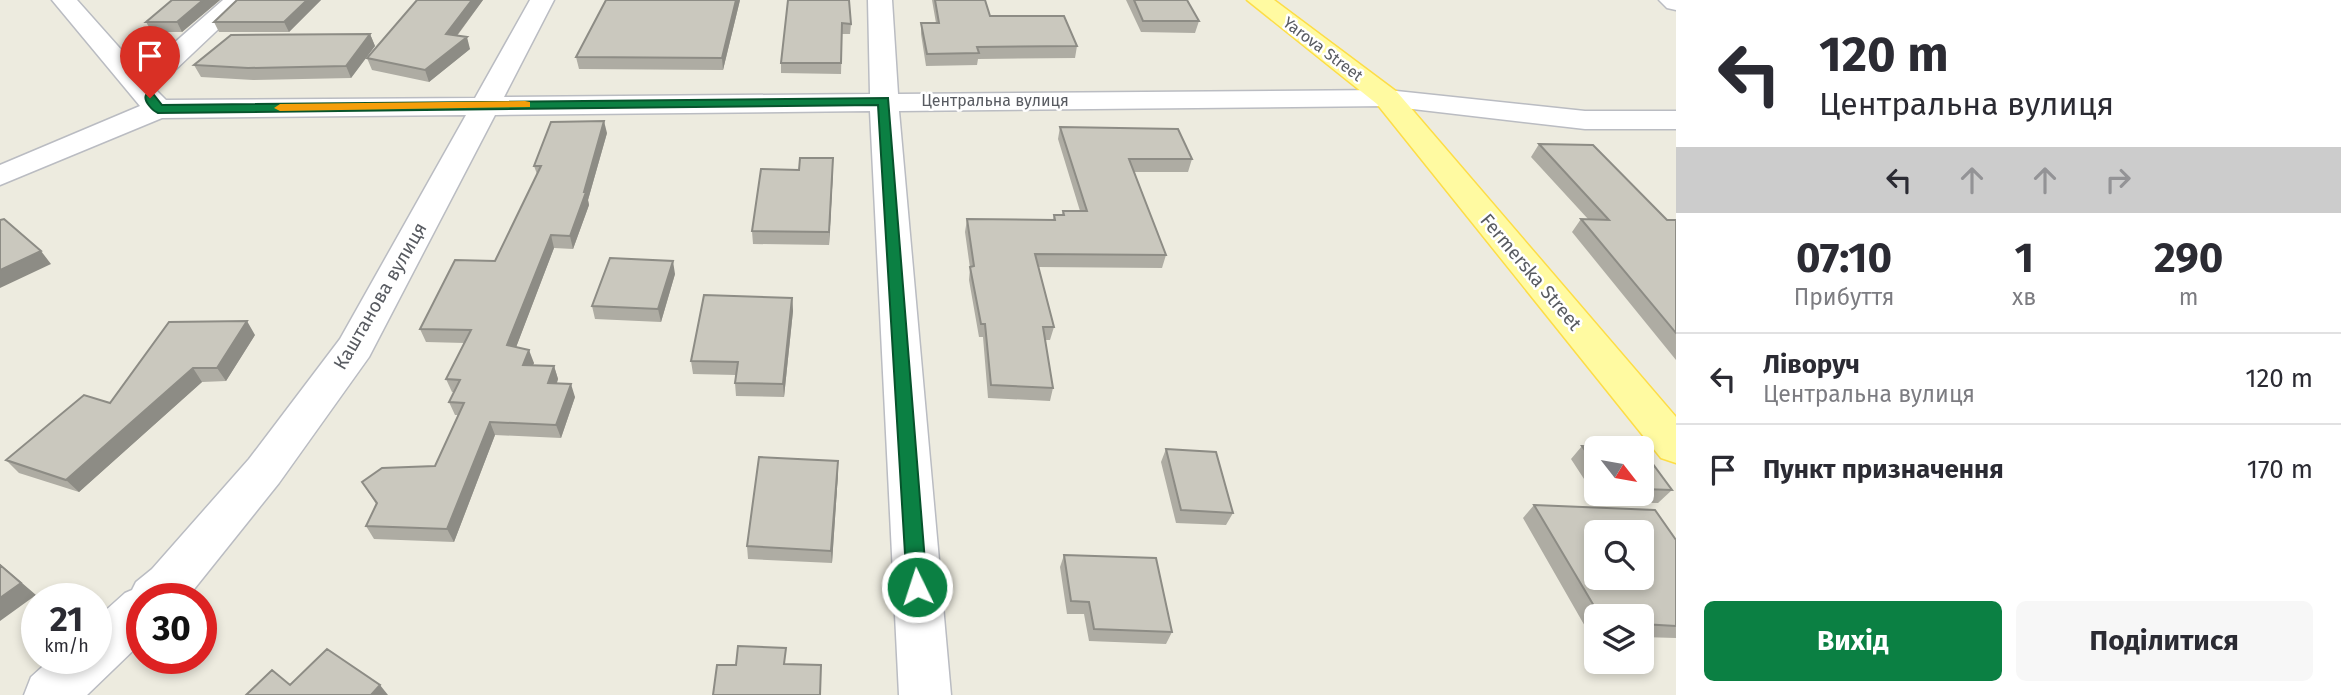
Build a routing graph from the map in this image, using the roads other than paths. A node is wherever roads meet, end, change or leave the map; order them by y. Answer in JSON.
{"nodes":[{"id":1,"x":64,"y":0,"type":"edge"},
{"id":2,"x":237,"y":0,"type":"edge"},
{"id":3,"x":542,"y":0,"type":"edge"},
{"id":4,"x":880,"y":0,"type":"edge"},
{"id":5,"x":1259,"y":0,"type":"edge"},
{"id":6,"x":1671,"y":0,"type":"edge"},
{"id":7,"x":1676,"y":3,"type":"edge"},
{"id":8,"x":150,"y":98,"type":"junction"},
{"id":9,"x":1387,"y":98,"type":"junction"},
{"id":10,"x":884,"y":101,"type":"junction"},
{"id":11,"x":486,"y":105,"type":"junction"},
{"id":12,"x":1676,"y":120,"type":"edge"},
{"id":13,"x":0,"y":176,"type":"edge"},
{"id":14,"x":1676,"y":446,"type":"edge"},
{"id":15,"x":166,"y":583,"type":"edge"},
{"id":16,"x":126,"y":624,"type":"edge"},
{"id":17,"x":112,"y":637,"type":"edge"},
{"id":18,"x":72,"y":674,"type":"edge"},
{"id":19,"x":50,"y":695,"type":"edge"},
{"id":20,"x":925,"y":695,"type":"edge"}],
"edges":[{"from":1,"to":8,"type":"street"},
{"from":2,"to":8,"type":"street"},
{"from":3,"to":11,"type":"street","name":"Каштанова вулиця"},
{"from":4,"to":10,"type":"street"},
{"from":5,"to":9,"type":"main road","name":"Yarova Street"},
{"from":6,"to":7,"type":"street"},
{"from":8,"to":11,"type":"street","name":"Центральна вулиця"},
{"from":8,"to":13,"type":"street"},
{"from":9,"to":10,"type":"street","name":"Центральна вулиця"},
{"from":9,"to":12,"type":"street","name":"Центральна вулиця"},
{"from":9,"to":14,"type":"main road","name":"Fermerska Street"},
{"from":10,"to":11,"type":"street","name":"Центральна вулиця"},
{"from":10,"to":20,"type":"street"},
{"from":11,"to":15,"type":"street","name":"Каштанова вулиця"},
{"from":16,"to":17,"type":"street"},
{"from":18,"to":19,"type":"street"}]}
